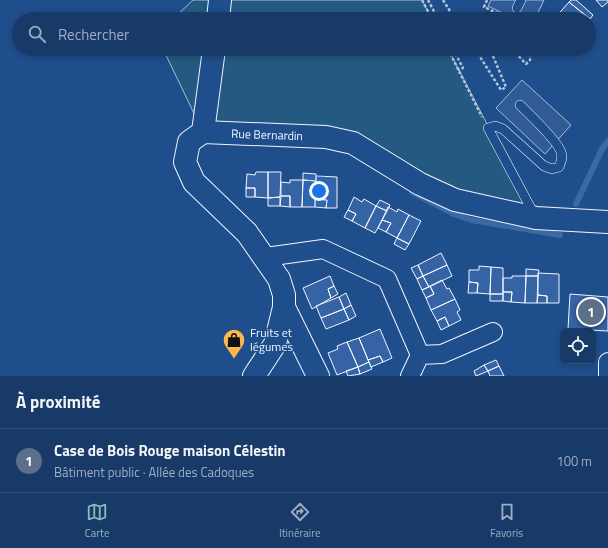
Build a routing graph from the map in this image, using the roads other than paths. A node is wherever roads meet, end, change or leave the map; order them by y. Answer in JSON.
{"nodes":[{"id":1,"x":220,"y":0,"type":"edge"},
{"id":2,"x":219,"y":12,"type":"edge"},
{"id":3,"x":213,"y":56,"type":"edge"},
{"id":4,"x":520,"y":105,"type":"dead end"},
{"id":5,"x":203,"y":132,"type":"junction"},
{"id":6,"x":536,"y":218,"type":"junction"},
{"id":7,"x":608,"y":222,"type":"edge"},
{"id":8,"x":266,"y":257,"type":"junction"},
{"id":9,"x":284,"y":307,"type":"junction"},
{"id":10,"x":493,"y":332,"type":"dead end"},
{"id":11,"x":420,"y":355,"type":"junction"},
{"id":12,"x":608,"y":362,"type":"edge"},
{"id":13,"x":254,"y":376,"type":"edge"},
{"id":14,"x":318,"y":376,"type":"edge"},
{"id":15,"x":410,"y":376,"type":"edge"},
{"id":16,"x":608,"y":376,"type":"edge"}],
"edges":[{"from":1,"to":2,"type":"main road"},
{"from":3,"to":5,"type":"main road"},
{"from":4,"to":6,"type":"lane"},
{"from":5,"to":6,"type":"main road","name":"Rue Bernardin"},
{"from":5,"to":8,"type":"main road"},
{"from":6,"to":7,"type":"main road","name":"Rue Bernardin"},
{"from":8,"to":9,"type":"main road"},
{"from":8,"to":11,"type":"street"},
{"from":9,"to":13,"type":"main road"},
{"from":9,"to":14,"type":"main road"},
{"from":10,"to":11,"type":"street"},
{"from":11,"to":15,"type":"street"},
{"from":12,"to":16,"type":"street"}]}
